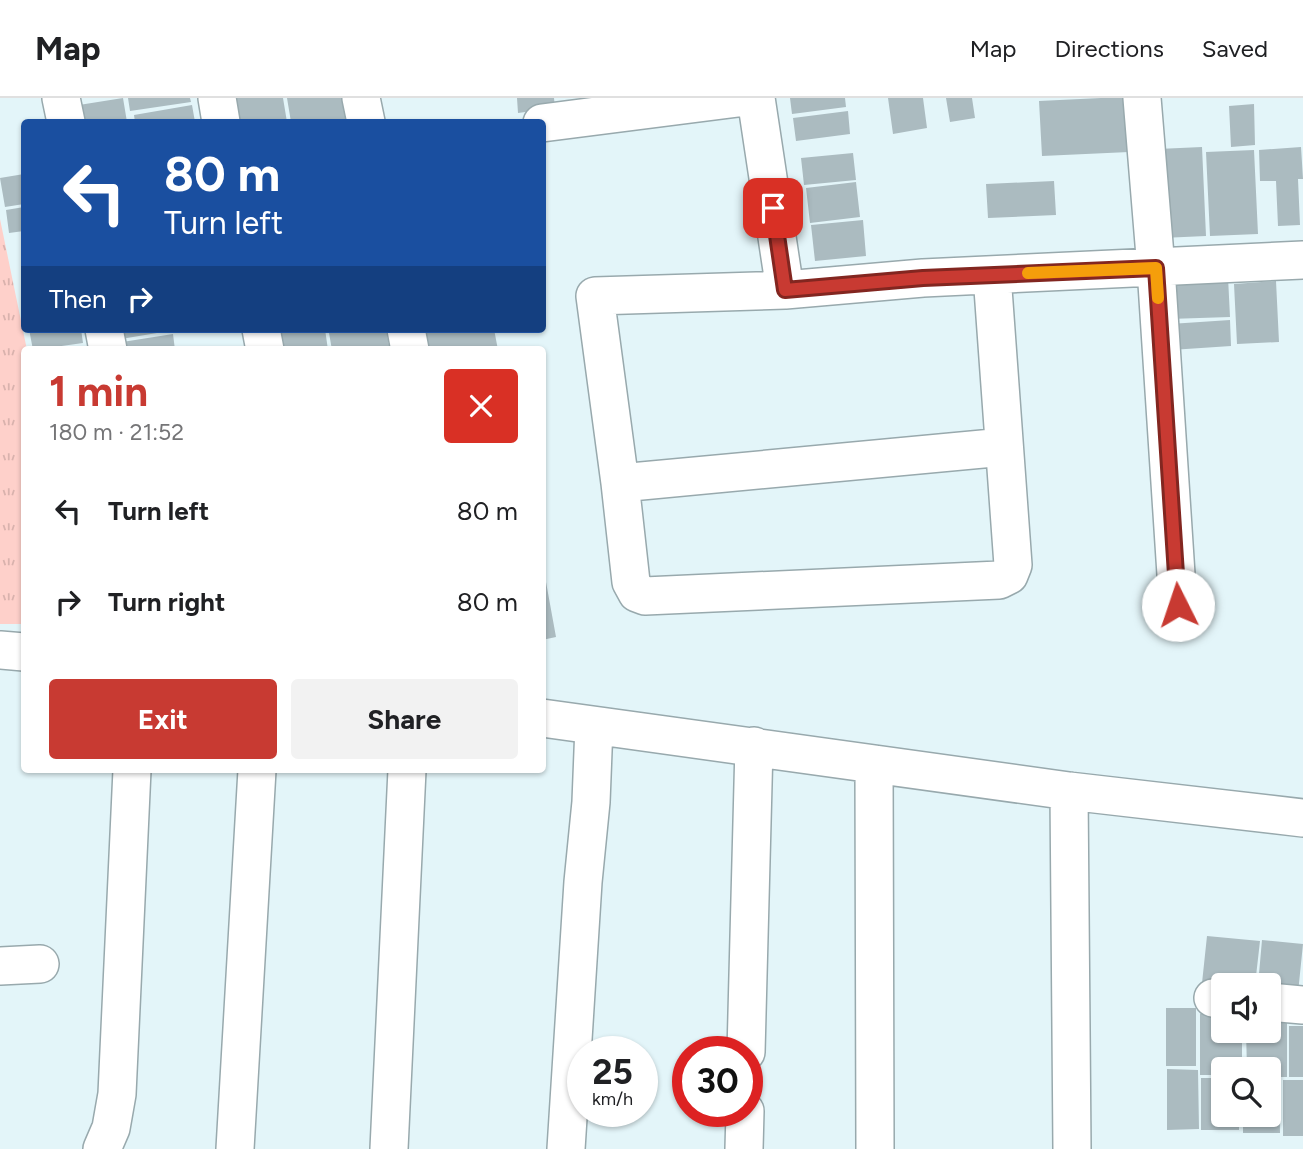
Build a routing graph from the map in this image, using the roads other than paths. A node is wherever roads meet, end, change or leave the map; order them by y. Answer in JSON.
{"nodes":[{"id":1,"x":61,"y":98,"type":"edge"},
{"id":2,"x":216,"y":98,"type":"edge"},
{"id":3,"x":361,"y":98,"type":"edge"},
{"id":4,"x":738,"y":98,"type":"edge"},
{"id":5,"x":756,"y":98,"type":"edge"},
{"id":6,"x":1142,"y":98,"type":"edge"},
{"id":7,"x":65,"y":119,"type":"edge"},
{"id":8,"x":220,"y":119,"type":"edge"},
{"id":9,"x":365,"y":119,"type":"edge"},
{"id":10,"x":546,"y":122,"type":"edge"},
{"id":11,"x":1303,"y":260,"type":"edge"},
{"id":12,"x":1156,"y":268,"type":"junction"},
{"id":13,"x":992,"y":275,"type":"junction"},
{"id":14,"x":785,"y":290,"type":"junction"},
{"id":15,"x":1004,"y":447,"type":"junction"},
{"id":16,"x":621,"y":483,"type":"junction"},
{"id":17,"x":1178,"y":605,"type":"dead end"},
{"id":18,"x":0,"y":650,"type":"edge"},
{"id":19,"x":21,"y":652,"type":"edge"},
{"id":20,"x":546,"y":719,"type":"edge"},
{"id":21,"x":594,"y":726,"type":"junction"},
{"id":22,"x":754,"y":746,"type":"junction"},
{"id":23,"x":874,"y":764,"type":"junction"},
{"id":24,"x":132,"y":773,"type":"edge"},
{"id":25,"x":257,"y":773,"type":"edge"},
{"id":26,"x":407,"y":773,"type":"edge"},
{"id":27,"x":1069,"y":790,"type":"junction"},
{"id":28,"x":1303,"y":818,"type":"edge"},
{"id":29,"x":40,"y":964,"type":"dead end"},
{"id":30,"x":0,"y":966,"type":"edge"},
{"id":31,"x":1281,"y":1003,"type":"edge"},
{"id":32,"x":1303,"y":1005,"type":"edge"},
{"id":33,"x":746,"y":1036,"type":"edge"},
{"id":34,"x":745,"y":1127,"type":"edge"},
{"id":35,"x":102,"y":1149,"type":"edge"},
{"id":36,"x":235,"y":1149,"type":"edge"},
{"id":37,"x":388,"y":1149,"type":"edge"},
{"id":38,"x":566,"y":1149,"type":"edge"},
{"id":39,"x":744,"y":1149,"type":"edge"},
{"id":40,"x":875,"y":1149,"type":"edge"},
{"id":41,"x":1072,"y":1149,"type":"edge"}],
"edges":[{"from":1,"to":7,"type":"street"},
{"from":2,"to":8,"type":"street"},
{"from":3,"to":9,"type":"street"},
{"from":4,"to":10,"type":"street"},
{"from":5,"to":14,"type":"street"},
{"from":6,"to":12,"type":"street"},
{"from":11,"to":12,"type":"street"},
{"from":12,"to":13,"type":"street"},
{"from":12,"to":17,"type":"street"},
{"from":13,"to":14,"type":"street"},
{"from":13,"to":15,"type":"street"},
{"from":14,"to":16,"type":"street"},
{"from":15,"to":16,"type":"street"},
{"from":15,"to":16,"type":"street"},
{"from":18,"to":19,"type":"street"},
{"from":20,"to":21,"type":"street"},
{"from":21,"to":22,"type":"street"},
{"from":21,"to":38,"type":"street"},
{"from":22,"to":23,"type":"street"},
{"from":22,"to":33,"type":"street"},
{"from":23,"to":27,"type":"street"},
{"from":23,"to":40,"type":"street"},
{"from":24,"to":35,"type":"street"},
{"from":25,"to":36,"type":"street"},
{"from":26,"to":37,"type":"street"},
{"from":27,"to":28,"type":"street"},
{"from":27,"to":41,"type":"street"},
{"from":29,"to":30,"type":"street"},
{"from":31,"to":32,"type":"street"},
{"from":34,"to":39,"type":"street"}]}
